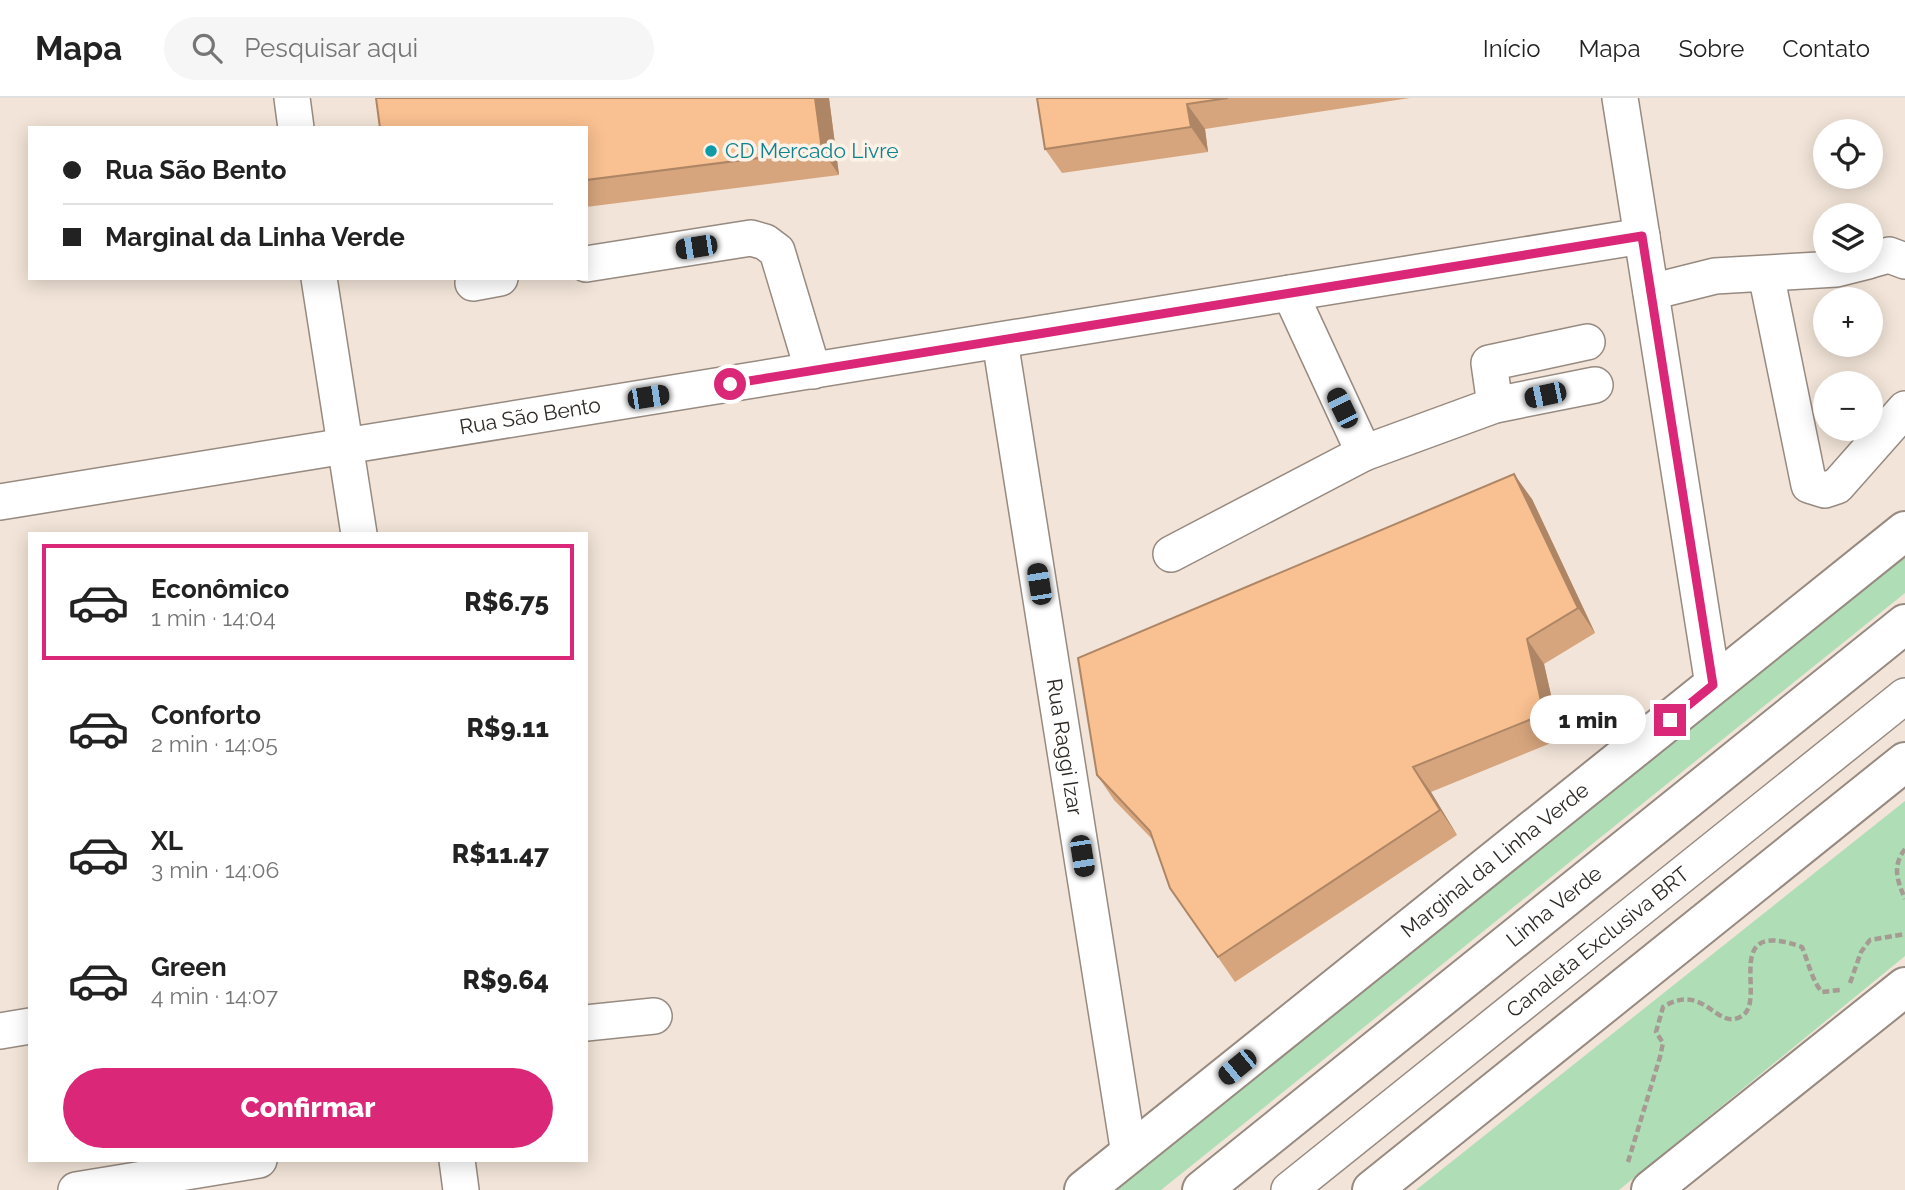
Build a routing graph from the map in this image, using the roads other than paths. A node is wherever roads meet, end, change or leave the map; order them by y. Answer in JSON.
{"nodes":[{"id":1,"x":292,"y":98,"type":"edge"},
{"id":2,"x":1620,"y":98,"type":"edge"},
{"id":3,"x":296,"y":126,"type":"edge"},
{"id":4,"x":1642,"y":236,"type":"junction"},
{"id":5,"x":1883,"y":256,"type":"edge"},
{"id":6,"x":1905,"y":261,"type":"edge"},
{"id":7,"x":588,"y":264,"type":"edge"},
{"id":8,"x":1813,"y":271,"type":"edge"},
{"id":9,"x":1766,"y":274,"type":"junction"},
{"id":10,"x":320,"y":280,"type":"edge"},
{"id":11,"x":1651,"y":292,"type":"junction"},
{"id":12,"x":1290,"y":293,"type":"junction"},
{"id":13,"x":1000,"y":341,"type":"junction"},
{"id":14,"x":1587,"y":341,"type":"dead end"},
{"id":15,"x":813,"y":371,"type":"junction"},
{"id":16,"x":1595,"y":385,"type":"dead end"},
{"id":17,"x":1495,"y":405,"type":"junction"},
{"id":18,"x":1905,"y":409,"type":"edge"},
{"id":19,"x":345,"y":446,"type":"junction"},
{"id":20,"x":1364,"y":453,"type":"junction"},
{"id":21,"x":0,"y":502,"type":"edge"},
{"id":22,"x":1905,"y":531,"type":"edge"},
{"id":23,"x":359,"y":532,"type":"edge"},
{"id":24,"x":1171,"y":554,"type":"dead end"},
{"id":25,"x":1905,"y":625,"type":"edge"},
{"id":26,"x":1713,"y":685,"type":"junction"},
{"id":27,"x":1905,"y":696,"type":"edge"},
{"id":28,"x":1905,"y":762,"type":"edge"},
{"id":29,"x":1905,"y":987,"type":"edge"},
{"id":30,"x":654,"y":1016,"type":"dead end"},
{"id":31,"x":588,"y":1023,"type":"edge"},
{"id":32,"x":28,"y":1026,"type":"edge"},
{"id":33,"x":0,"y":1031,"type":"edge"},
{"id":34,"x":1129,"y":1154,"type":"junction"},
{"id":35,"x":247,"y":1162,"type":"edge"},
{"id":36,"x":457,"y":1162,"type":"edge"},
{"id":37,"x":1639,"y":1179,"type":"edge"},
{"id":38,"x":76,"y":1190,"type":"edge"},
{"id":39,"x":461,"y":1190,"type":"edge"},
{"id":40,"x":1084,"y":1190,"type":"edge"},
{"id":41,"x":1202,"y":1190,"type":"edge"},
{"id":42,"x":1289,"y":1190,"type":"edge"},
{"id":43,"x":1372,"y":1190,"type":"edge"}],
"edges":[{"from":1,"to":3,"type":"street"},
{"from":2,"to":4,"type":"street"},
{"from":4,"to":11,"type":"street"},
{"from":4,"to":12,"type":"street","name":"Rua São Bento"},
{"from":5,"to":6,"type":"street"},
{"from":7,"to":15,"type":"street"},
{"from":8,"to":9,"type":"street"},
{"from":9,"to":11,"type":"street"},
{"from":9,"to":18,"type":"street"},
{"from":10,"to":19,"type":"street"},
{"from":11,"to":26,"type":"street"},
{"from":12,"to":13,"type":"street","name":"Rua São Bento"},
{"from":12,"to":20,"type":"street"},
{"from":13,"to":15,"type":"street","name":"Rua São Bento"},
{"from":13,"to":34,"type":"street","name":"Rua Raggi Izar"},
{"from":14,"to":17,"type":"street"},
{"from":15,"to":19,"type":"street","name":"Rua São Bento"},
{"from":16,"to":17,"type":"street"},
{"from":17,"to":20,"type":"street"},
{"from":19,"to":21,"type":"street","name":"Rua São Bento"},
{"from":19,"to":23,"type":"street"},
{"from":20,"to":24,"type":"street"},
{"from":22,"to":26,"type":"main road","name":"Marginal da Linha Verde"},
{"from":25,"to":41,"type":"main road","name":"Linha Verde"},
{"from":26,"to":34,"type":"main road","name":"Marginal da Linha Verde"},
{"from":27,"to":42,"type":"street","name":"Canaleta Exclusiva BRT"},
{"from":28,"to":43,"type":"main road"},
{"from":29,"to":37,"type":"main road"},
{"from":30,"to":31,"type":"street"},
{"from":32,"to":33,"type":"street"},
{"from":34,"to":40,"type":"main road","name":"Marginal da Linha Verde"},
{"from":35,"to":38,"type":"street"},
{"from":36,"to":39,"type":"street"}]}
